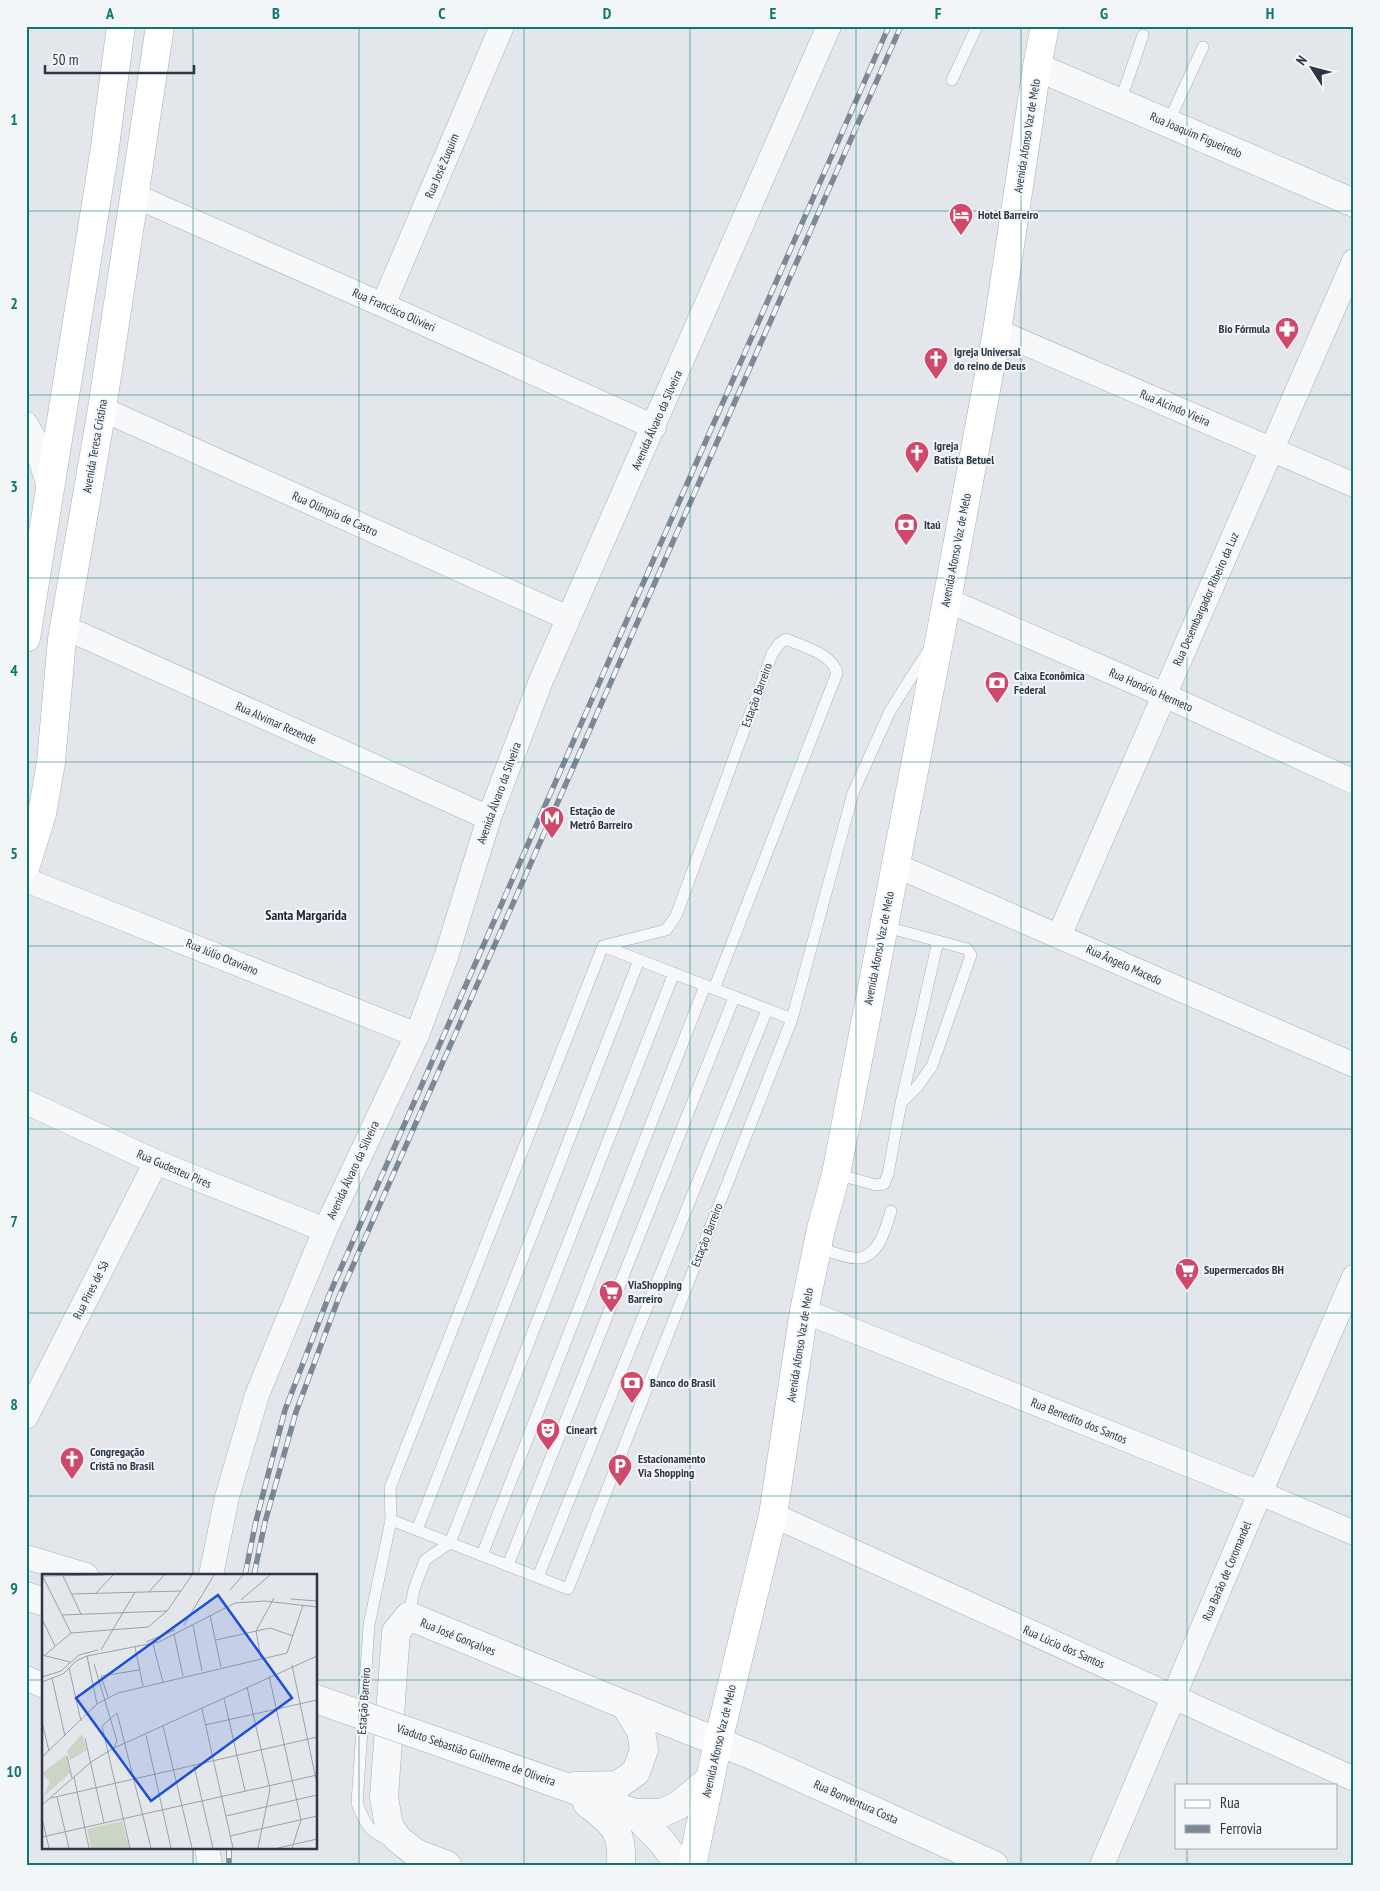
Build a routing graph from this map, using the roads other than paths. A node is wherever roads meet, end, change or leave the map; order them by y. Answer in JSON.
{"nodes":[{"id":1,"x":121,"y":26,"type":"edge"},
{"id":2,"x":160,"y":26,"type":"edge"},
{"id":3,"x":502,"y":26,"type":"edge"},
{"id":4,"x":829,"y":26,"type":"edge"},
{"id":5,"x":977,"y":26,"type":"edge"},
{"id":6,"x":1045,"y":26,"type":"edge"},
{"id":7,"x":1143,"y":35,"type":"dead end"},
{"id":8,"x":1202,"y":47,"type":"dead end"},
{"id":9,"x":1037,"y":67,"type":"junction"},
{"id":10,"x":952,"y":80,"type":"dead end"},
{"id":11,"x":1120,"y":102,"type":"junction"},
{"id":12,"x":1168,"y":123,"type":"junction"},
{"id":13,"x":133,"y":195,"type":"junction"},
{"id":14,"x":1354,"y":204,"type":"edge"},
{"id":15,"x":1354,"y":261,"type":"edge"},
{"id":16,"x":383,"y":305,"type":"junction"},
{"id":17,"x":997,"y":331,"type":"junction"},
{"id":18,"x":102,"y":409,"type":"junction"},
{"id":19,"x":26,"y":424,"type":"edge"},
{"id":20,"x":654,"y":427,"type":"junction"},
{"id":21,"x":1271,"y":450,"type":"junction"},
{"id":22,"x":1354,"y":485,"type":"edge"},
{"id":23,"x":50,"y":491,"type":"junction"},
{"id":24,"x":947,"y":600,"type":"junction"},
{"id":25,"x":568,"y":618,"type":"junction"},
{"id":26,"x":64,"y":627,"type":"junction"},
{"id":27,"x":941,"y":631,"type":"junction"},
{"id":28,"x":26,"y":638,"type":"edge"},
{"id":29,"x":1164,"y":695,"type":"junction"},
{"id":30,"x":1354,"y":782,"type":"edge"},
{"id":31,"x":489,"y":818,"type":"junction"},
{"id":32,"x":26,"y":865,"type":"edge"},
{"id":33,"x":895,"y":865,"type":"junction"},
{"id":34,"x":26,"y":880,"type":"edge"},
{"id":35,"x":883,"y":926,"type":"junction"},
{"id":36,"x":1059,"y":936,"type":"junction"},
{"id":37,"x":938,"y":941,"type":"junction"},
{"id":38,"x":603,"y":946,"type":"junction"},
{"id":39,"x":639,"y":960,"type":"junction"},
{"id":40,"x":674,"y":973,"type":"junction"},
{"id":41,"x":710,"y":987,"type":"junction"},
{"id":42,"x":734,"y":998,"type":"junction"},
{"id":43,"x":768,"y":1010,"type":"junction"},
{"id":44,"x":792,"y":1019,"type":"junction"},
{"id":45,"x":417,"y":1035,"type":"junction"},
{"id":46,"x":1354,"y":1065,"type":"edge"},
{"id":47,"x":26,"y":1102,"type":"edge"},
{"id":48,"x":901,"y":1103,"type":"junction"},
{"id":49,"x":156,"y":1162,"type":"junction"},
{"id":50,"x":836,"y":1174,"type":"junction"},
{"id":51,"x":891,"y":1211,"type":"dead end"},
{"id":52,"x":325,"y":1230,"type":"junction"},
{"id":53,"x":818,"y":1248,"type":"junction"},
{"id":54,"x":1351,"y":1291,"type":"edge"},
{"id":55,"x":804,"y":1311,"type":"junction"},
{"id":56,"x":26,"y":1417,"type":"edge"},
{"id":57,"x":1260,"y":1493,"type":"junction"},
{"id":58,"x":773,"y":1515,"type":"junction"},
{"id":59,"x":391,"y":1520,"type":"junction"},
{"id":60,"x":416,"y":1530,"type":"junction"},
{"id":61,"x":1354,"y":1533,"type":"edge"},
{"id":62,"x":450,"y":1543,"type":"junction"},
{"id":63,"x":482,"y":1555,"type":"junction"},
{"id":64,"x":26,"y":1557,"type":"edge"},
{"id":65,"x":508,"y":1565,"type":"junction"},
{"id":66,"x":83,"y":1574,"type":"edge"},
{"id":67,"x":211,"y":1574,"type":"edge"},
{"id":68,"x":538,"y":1577,"type":"junction"},
{"id":69,"x":26,"y":1596,"type":"edge"},
{"id":70,"x":42,"y":1601,"type":"edge"},
{"id":71,"x":409,"y":1616,"type":"junction"},
{"id":72,"x":26,"y":1678,"type":"edge"},
{"id":73,"x":42,"y":1685,"type":"edge"},
{"id":74,"x":1174,"y":1697,"type":"junction"},
{"id":75,"x":318,"y":1700,"type":"edge"},
{"id":76,"x":625,"y":1705,"type":"junction"},
{"id":77,"x":718,"y":1742,"type":"junction"},
{"id":78,"x":710,"y":1779,"type":"junction"},
{"id":79,"x":1354,"y":1779,"type":"edge"},
{"id":80,"x":566,"y":1787,"type":"junction"},
{"id":81,"x":634,"y":1814,"type":"junction"},
{"id":82,"x":207,"y":1848,"type":"edge"},
{"id":83,"x":416,"y":1853,"type":"junction"},
{"id":84,"x":210,"y":1865,"type":"edge"},
{"id":85,"x":447,"y":1865,"type":"edge"},
{"id":86,"x":621,"y":1865,"type":"edge"},
{"id":87,"x":679,"y":1865,"type":"edge"},
{"id":88,"x":692,"y":1865,"type":"edge"},
{"id":89,"x":994,"y":1865,"type":"edge"},
{"id":90,"x":1102,"y":1865,"type":"edge"}],
"edges":[{"from":1,"to":23,"type":"main road"},
{"from":2,"to":13,"type":"main road","name":"Avenida Teresa Cristina"},
{"from":3,"to":16,"type":"street","name":"Rua José Zuquim"},
{"from":4,"to":20,"type":"street","name":"Avenida Álvaro da Silveira"},
{"from":5,"to":10,"type":"lane"},
{"from":6,"to":9,"type":"main road","name":"Avenida Afonso Vaz de Melo"},
{"from":7,"to":11,"type":"lane"},
{"from":8,"to":12,"type":"lane"},
{"from":9,"to":11,"type":"street","name":"Rua Joaquim Figueiredo"},
{"from":9,"to":17,"type":"main road","name":"Avenida Afonso Vaz de Melo"},
{"from":11,"to":12,"type":"street","name":"Rua Joaquim Figueiredo"},
{"from":12,"to":14,"type":"street","name":"Rua Joaquim Figueiredo"},
{"from":13,"to":16,"type":"street","name":"Rua Francisco Olivieri"},
{"from":13,"to":18,"type":"main road","name":"Avenida Teresa Cristina"},
{"from":15,"to":21,"type":"street","name":"Rua Desembargador Ribeiro da Luz"},
{"from":16,"to":20,"type":"street","name":"Rua Francisco Olivieri"},
{"from":17,"to":21,"type":"street","name":"Rua Alcindo Vieira"},
{"from":17,"to":24,"type":"main road","name":"Avenida Afonso Vaz de Melo"},
{"from":18,"to":25,"type":"street","name":"Rua Olímpio de Castro"},
{"from":18,"to":26,"type":"main road","name":"Avenida Teresa Cristina"},
{"from":19,"to":23,"type":"street"},
{"from":20,"to":25,"type":"street","name":"Avenida Álvaro da Silveira"},
{"from":21,"to":22,"type":"street","name":"Rua Alcindo Vieira"},
{"from":21,"to":29,"type":"street","name":"Rua Desembargador Ribeiro da Luz"},
{"from":23,"to":28,"type":"main road"},
{"from":24,"to":27,"type":"main road","name":"Avenida Afonso Vaz de Melo"},
{"from":24,"to":29,"type":"street","name":"Rua Honório Hermeto"},
{"from":25,"to":31,"type":"street","name":"Avenida Álvaro da Silveira"},
{"from":26,"to":31,"type":"street","name":"Rua Alvimar Rezende"},
{"from":26,"to":32,"type":"main road","name":"Avenida Teresa Cristina"},
{"from":27,"to":33,"type":"main road","name":"Avenida Afonso Vaz de Melo"},
{"from":27,"to":44,"type":"lane","name":"Estação Barreiro"},
{"from":29,"to":30,"type":"street","name":"Rua Honório Hermeto"},
{"from":29,"to":36,"type":"street","name":"Rua Desembargador Ribeiro da Luz"},
{"from":31,"to":45,"type":"street","name":"Avenida Álvaro da Silveira"},
{"from":33,"to":35,"type":"main road","name":"Avenida Afonso Vaz de Melo"},
{"from":33,"to":36,"type":"street","name":"Rua Ângelo Macedo"},
{"from":34,"to":45,"type":"street","name":"Rua Júlio Otaviano"},
{"from":35,"to":37,"type":"lane"},
{"from":35,"to":50,"type":"main road","name":"Avenida Afonso Vaz de Melo"},
{"from":36,"to":46,"type":"street","name":"Rua Ângelo Macedo"},
{"from":37,"to":48,"type":"lane"},
{"from":37,"to":48,"type":"lane"},
{"from":38,"to":39,"type":"lane"},
{"from":38,"to":41,"type":"lane","name":"Estação Barreiro"},
{"from":38,"to":59,"type":"lane","name":"Estação Barreiro"},
{"from":39,"to":40,"type":"lane"},
{"from":39,"to":60,"type":"lane"},
{"from":40,"to":41,"type":"lane"},
{"from":40,"to":62,"type":"lane"},
{"from":41,"to":42,"type":"lane"},
{"from":41,"to":63,"type":"lane","name":"Estação Barreiro"},
{"from":42,"to":43,"type":"lane"},
{"from":42,"to":65,"type":"lane"},
{"from":43,"to":44,"type":"lane"},
{"from":43,"to":68,"type":"lane"},
{"from":44,"to":68,"type":"lane","name":"Estação Barreiro"},
{"from":45,"to":52,"type":"street","name":"Avenida Álvaro da Silveira"},
{"from":47,"to":49,"type":"street","name":"Rua Gudesteu Pires"},
{"from":48,"to":50,"type":"lane"},
{"from":49,"to":52,"type":"street","name":"Rua Gudesteu Pires"},
{"from":49,"to":56,"type":"street","name":"Rua Pires de Sá"},
{"from":50,"to":53,"type":"main road","name":"Avenida Afonso Vaz de Melo"},
{"from":51,"to":53,"type":"lane"},
{"from":52,"to":67,"type":"street","name":"Avenida Álvaro da Silveira"},
{"from":53,"to":55,"type":"main road","name":"Avenida Afonso Vaz de Melo"},
{"from":54,"to":57,"type":"street","name":"Rua Barão de Coromandel"},
{"from":55,"to":57,"type":"street","name":"Rua Benedito dos Santos"},
{"from":55,"to":58,"type":"main road","name":"Avenida Afonso Vaz de Melo"},
{"from":57,"to":61,"type":"street","name":"Rua Benedito dos Santos"},
{"from":57,"to":74,"type":"street","name":"Rua Barão de Coromandel"},
{"from":58,"to":74,"type":"street","name":"Rua Lúcio dos Santos"},
{"from":58,"to":77,"type":"main road","name":"Avenida Afonso Vaz de Melo"},
{"from":59,"to":60,"type":"lane","name":"Estação Barreiro"},
{"from":59,"to":83,"type":"lane","name":"Estação Barreiro"},
{"from":60,"to":62,"type":"lane","name":"Estação Barreiro"},
{"from":62,"to":63,"type":"lane","name":"Estação Barreiro"},
{"from":62,"to":71,"type":"lane"},
{"from":63,"to":65,"type":"lane","name":"Estação Barreiro"},
{"from":64,"to":66,"type":"street"},
{"from":65,"to":68,"type":"lane","name":"Estação Barreiro"},
{"from":69,"to":70,"type":"street"},
{"from":71,"to":76,"type":"street","name":"Rua José Gonçalves"},
{"from":71,"to":83,"type":"street","name":"Rua José Gonçalves"},
{"from":72,"to":73,"type":"street"},
{"from":74,"to":79,"type":"street","name":"Rua Lúcio dos Santos"},
{"from":74,"to":90,"type":"street","name":"Rua Barão de Coromandel"},
{"from":75,"to":80,"type":"street","name":"Viaduto Sebastião Guilherme de Oliveira","bridge":true},
{"from":76,"to":77,"type":"street","name":"Rua José Gonçalves"},
{"from":76,"to":80,"type":"street"},
{"from":77,"to":78,"type":"main road","name":"Avenida Afonso Vaz de Melo"},
{"from":77,"to":89,"type":"street","name":"Rua Bonventura Costa"},
{"from":78,"to":81,"type":"street","name":"Viaduto Sebastião Guilherme de Oliveira"},
{"from":78,"to":88,"type":"main road","name":"Avenida Afonso Vaz de Melo"},
{"from":80,"to":81,"type":"street","name":"Viaduto Sebastião Guilherme de Oliveira"},
{"from":80,"to":86,"type":"street"},
{"from":81,"to":87,"type":"street","name":"Viaduto Sebastião Guilherme de Oliveira"},
{"from":82,"to":84,"type":"street"},
{"from":83,"to":85,"type":"street","name":"Rua José Gonçalves"}]}
